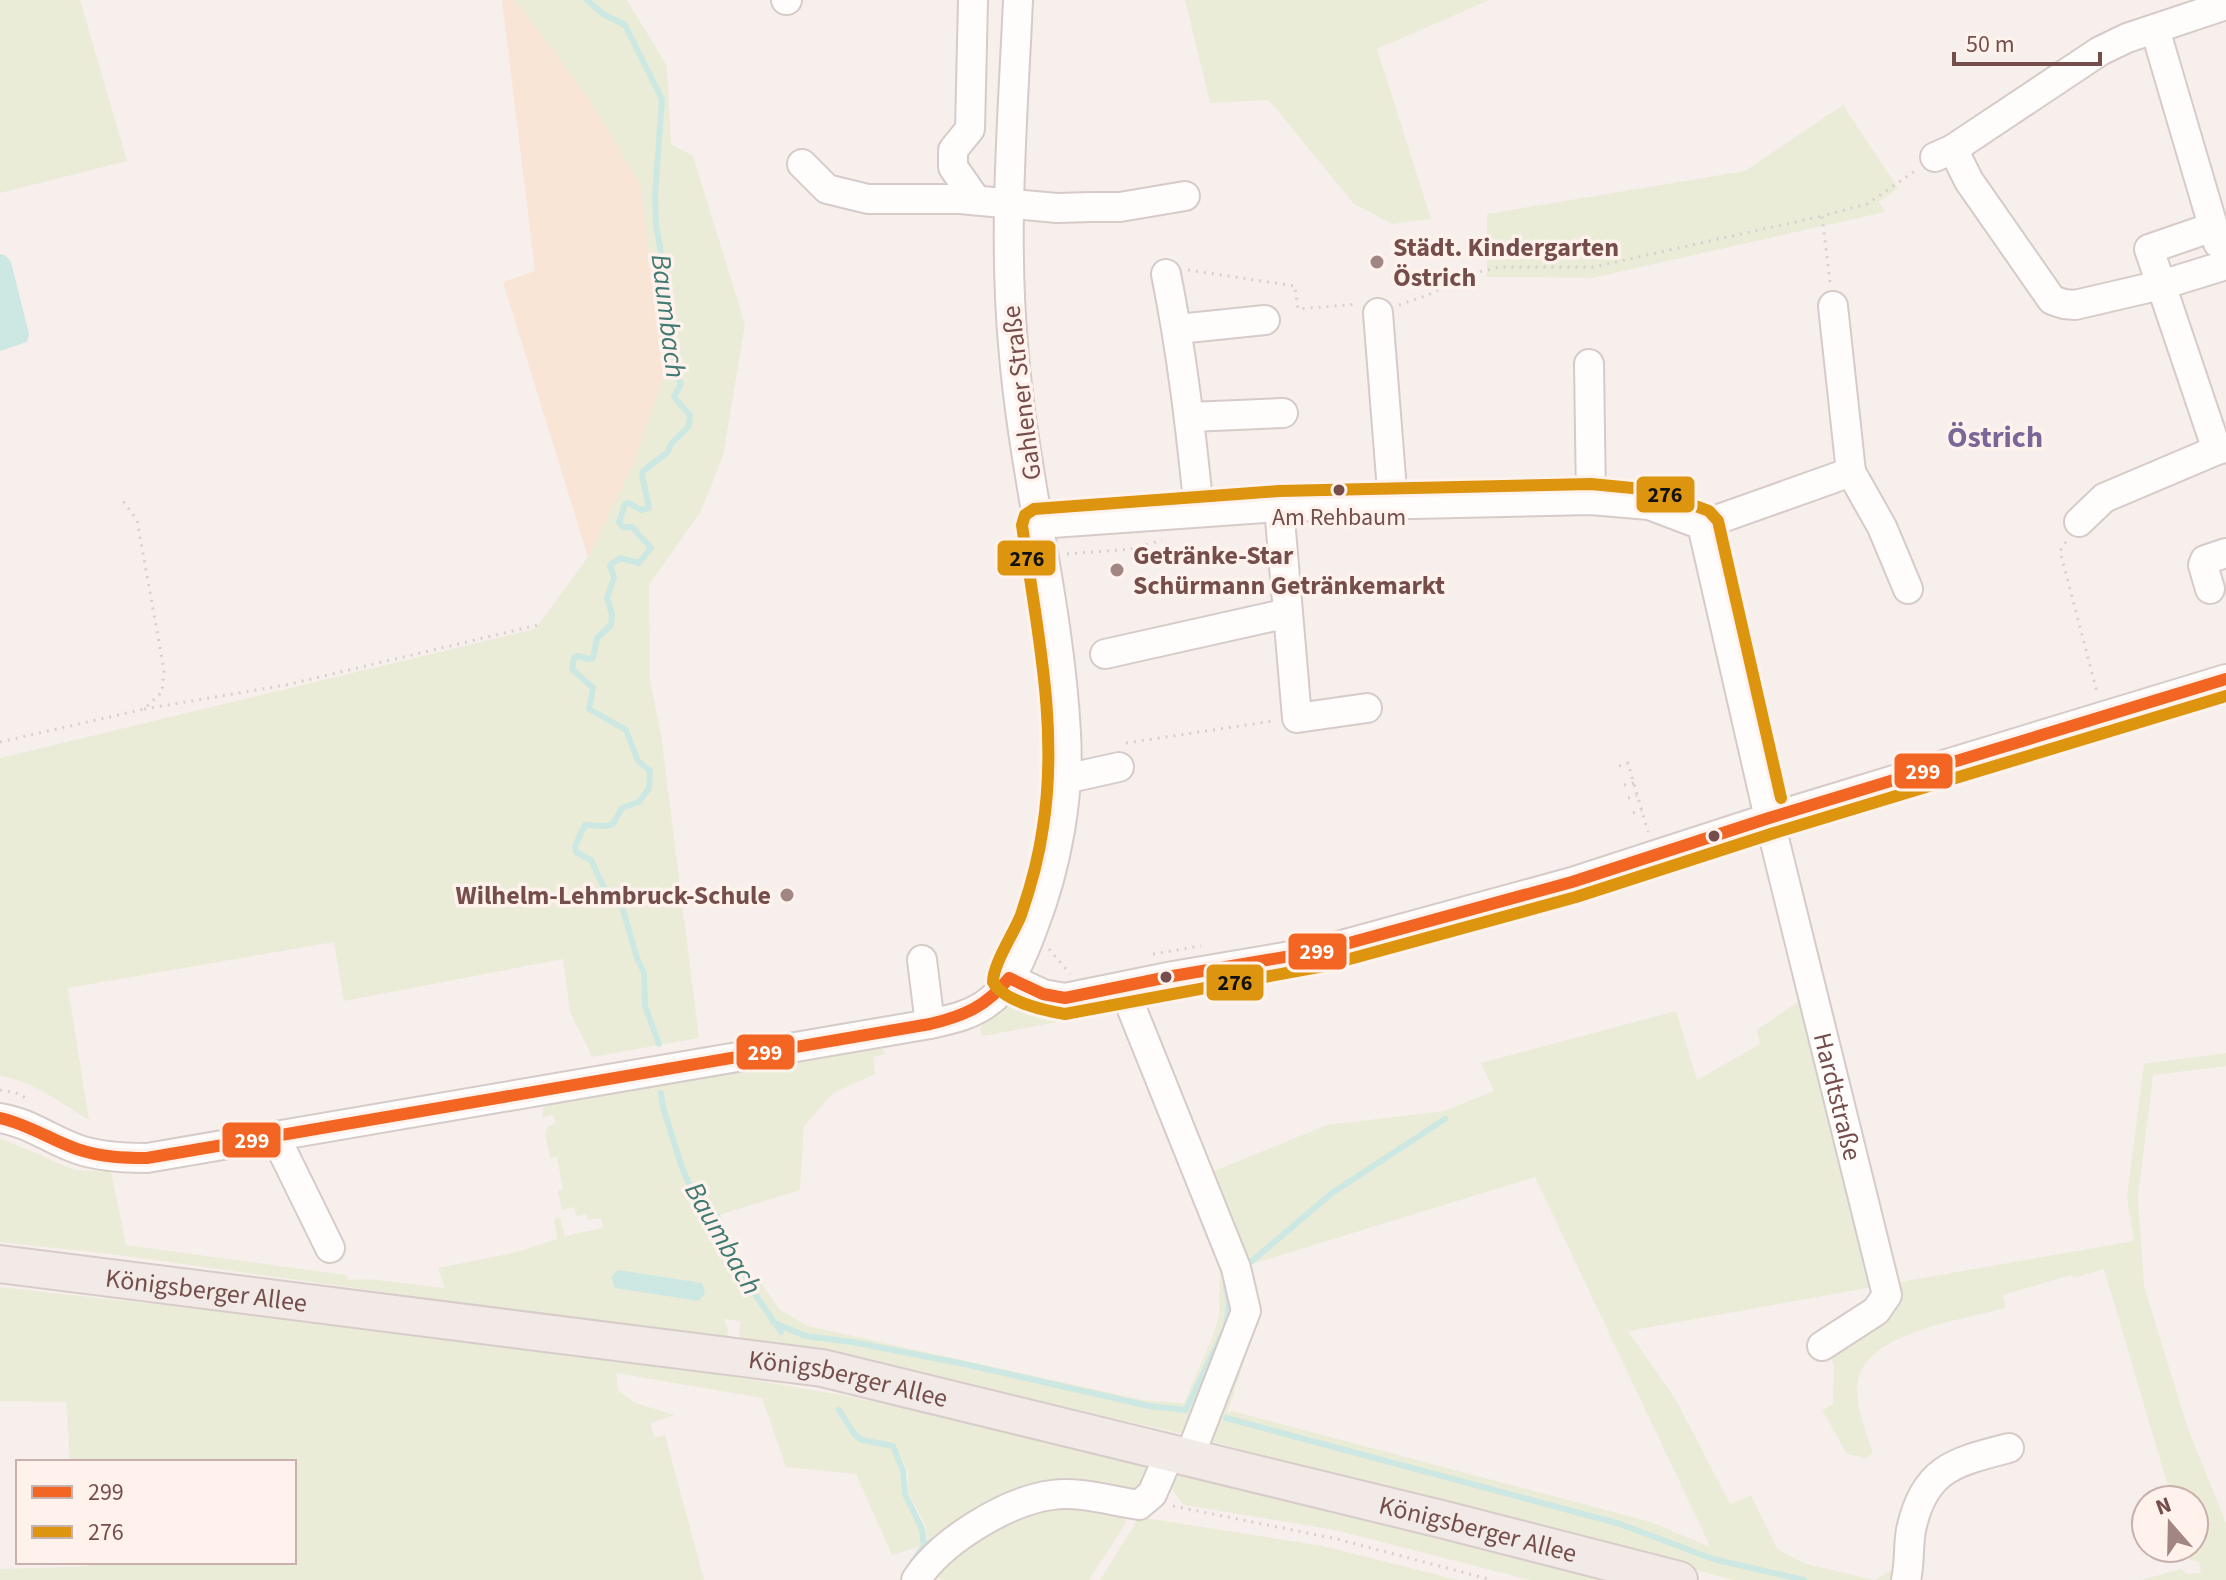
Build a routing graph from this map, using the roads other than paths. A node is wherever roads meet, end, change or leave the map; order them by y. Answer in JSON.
{"nodes":[{"id":1,"x":973,"y":0,"type":"edge"},
{"id":2,"x":1018,"y":0,"type":"edge"},
{"id":3,"x":2226,"y":5,"type":"edge"},
{"id":4,"x":2155,"y":29,"type":"junction"},
{"id":5,"x":802,"y":164,"type":"dead end"},
{"id":6,"x":1185,"y":196,"type":"dead end"},
{"id":7,"x":976,"y":200,"type":"junction"},
{"id":8,"x":1008,"y":203,"type":"junction"},
{"id":9,"x":2213,"y":227,"type":"junction"},
{"id":10,"x":2225,"y":265,"type":"edge"},
{"id":11,"x":1173,"y":271,"type":"road end"},
{"id":12,"x":2161,"y":285,"type":"junction"},
{"id":13,"x":1833,"y":306,"type":"road end"},
{"id":14,"x":1378,"y":313,"type":"road end"},
{"id":15,"x":1265,"y":320,"type":"dead end"},
{"id":16,"x":1178,"y":329,"type":"junction"},
{"id":17,"x":1589,"y":364,"type":"dead end"},
{"id":18,"x":1283,"y":413,"type":"dead end"},
{"id":19,"x":1190,"y":417,"type":"junction"},
{"id":20,"x":2222,"y":449,"type":"edge"},
{"id":21,"x":1851,"y":472,"type":"junction"},
{"id":22,"x":1591,"y":500,"type":"junction"},
{"id":23,"x":1393,"y":503,"type":"junction"},
{"id":24,"x":1279,"y":507,"type":"junction"},
{"id":25,"x":1199,"y":511,"type":"junction"},
{"id":26,"x":2079,"y":522,"type":"road end"},
{"id":27,"x":1038,"y":524,"type":"junction"},
{"id":28,"x":1702,"y":525,"type":"junction"},
{"id":29,"x":2226,"y":553,"type":"edge"},
{"id":30,"x":1908,"y":589,"type":"dead end"},
{"id":31,"x":2210,"y":589,"type":"dead end"},
{"id":32,"x":1288,"y":613,"type":"junction"},
{"id":33,"x":1105,"y":654,"type":"dead end"},
{"id":34,"x":2226,"y":679,"type":"edge"},
{"id":35,"x":1367,"y":708,"type":"dead end"},
{"id":36,"x":1119,"y":767,"type":"road end"},
{"id":37,"x":1065,"y":779,"type":"junction"},
{"id":38,"x":1769,"y":818,"type":"junction"},
{"id":39,"x":922,"y":960,"type":"dead end"},
{"id":40,"x":1009,"y":978,"type":"junction"},
{"id":41,"x":1123,"y":987,"type":"junction"},
{"id":42,"x":930,"y":1024,"type":"junction"},
{"id":43,"x":0,"y":1118,"type":"edge"},
{"id":44,"x":275,"y":1136,"type":"junction"},
{"id":45,"x":330,"y":1248,"type":"dead end"},
{"id":46,"x":0,"y":1264,"type":"edge"},
{"id":47,"x":1822,"y":1346,"type":"dead end"},
{"id":48,"x":2009,"y":1448,"type":"dead end"},
{"id":49,"x":1179,"y":1455,"type":"junction"},
{"id":50,"x":916,"y":1580,"type":"edge"},
{"id":51,"x":1679,"y":1580,"type":"edge"},
{"id":52,"x":1906,"y":1580,"type":"edge"}],
"edges":[{"from":1,"to":7,"type":"street"},
{"from":2,"to":8,"type":"street","name":"Gahlener Straße"},
{"from":3,"to":4,"type":"street"},
{"from":4,"to":9,"type":"street"},
{"from":4,"to":12,"type":"street"},
{"from":5,"to":7,"type":"street"},
{"from":6,"to":8,"type":"street"},
{"from":7,"to":8,"type":"street"},
{"from":8,"to":27,"type":"street","name":"Gahlener Straße"},
{"from":9,"to":10,"type":"street"},
{"from":9,"to":12,"type":"street"},
{"from":10,"to":12,"type":"street"},
{"from":11,"to":16,"type":"street"},
{"from":12,"to":20,"type":"street"},
{"from":13,"to":21,"type":"street"},
{"from":14,"to":23,"type":"street"},
{"from":15,"to":16,"type":"street"},
{"from":16,"to":19,"type":"street"},
{"from":17,"to":22,"type":"street"},
{"from":18,"to":19,"type":"street"},
{"from":19,"to":25,"type":"street"},
{"from":20,"to":26,"type":"street"},
{"from":21,"to":28,"type":"street"},
{"from":21,"to":30,"type":"street"},
{"from":22,"to":23,"type":"street"},
{"from":22,"to":28,"type":"street"},
{"from":23,"to":24,"type":"street"},
{"from":24,"to":25,"type":"street"},
{"from":24,"to":32,"type":"street"},
{"from":25,"to":27,"type":"street"},
{"from":27,"to":37,"type":"street","name":"Gahlener Straße"},
{"from":28,"to":38,"type":"street"},
{"from":29,"to":31,"type":"street"},
{"from":32,"to":33,"type":"street"},
{"from":32,"to":35,"type":"street"},
{"from":34,"to":38,"type":"street"},
{"from":36,"to":37,"type":"street"},
{"from":37,"to":40,"type":"street","name":"Gahlener Straße"},
{"from":38,"to":41,"type":"street"},
{"from":38,"to":47,"type":"street","name":"Hardtstraße"},
{"from":39,"to":42,"type":"street"},
{"from":40,"to":41,"type":"street"},
{"from":40,"to":42,"type":"street","name":"Gahlener Straße"},
{"from":41,"to":49,"type":"street"},
{"from":42,"to":44,"type":"street","name":"Gahlener Straße"},
{"from":43,"to":44,"type":"street","name":"Gahlener Straße"},
{"from":44,"to":45,"type":"street"},
{"from":46,"to":49,"type":"main road","name":"Königsberger Allee"},
{"from":48,"to":52,"type":"street"},
{"from":49,"to":50,"type":"street"},
{"from":49,"to":51,"type":"main road","name":"Königsberger Allee"}]}
